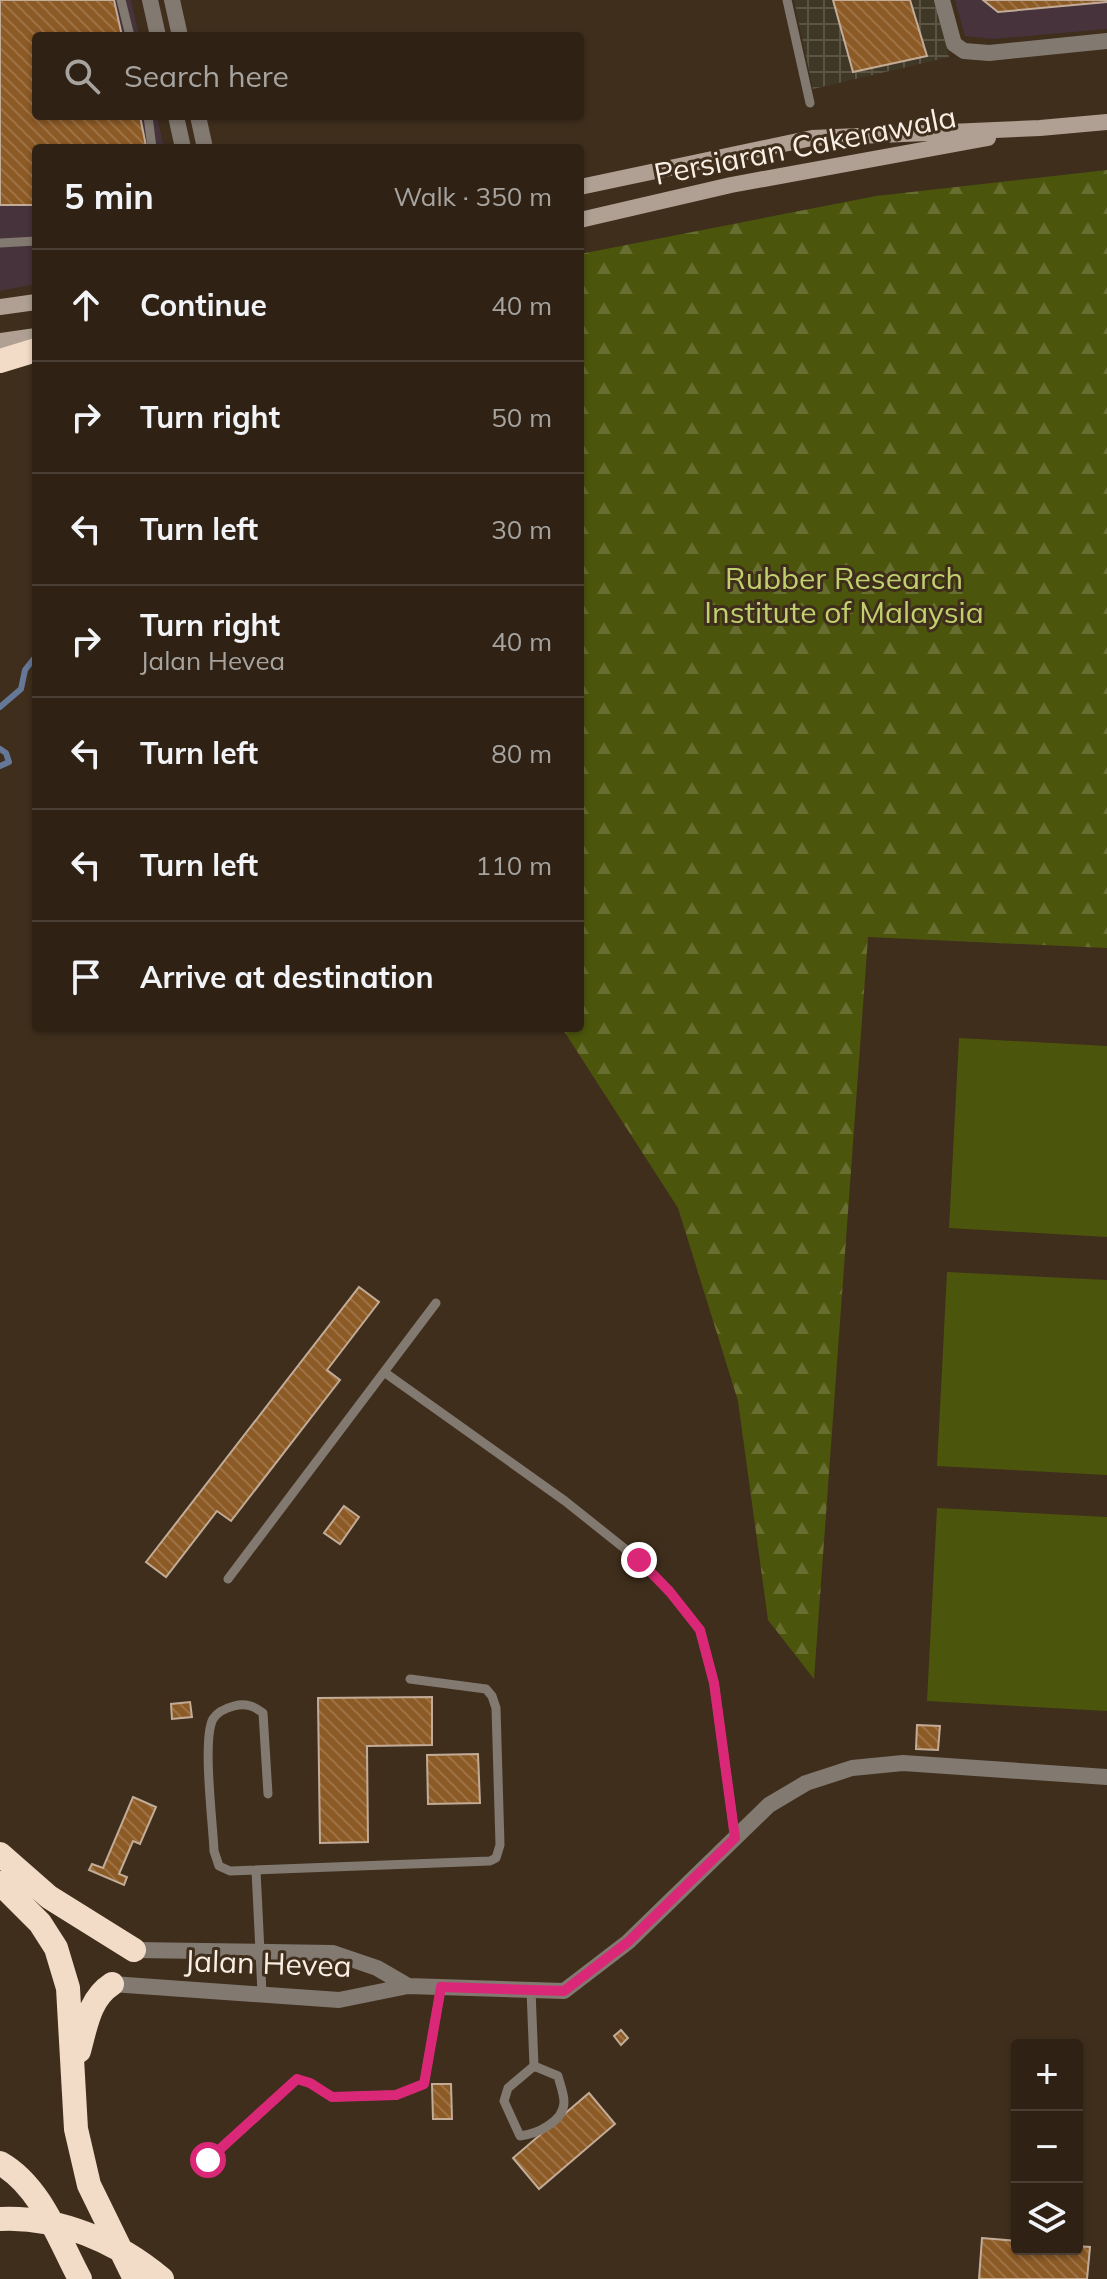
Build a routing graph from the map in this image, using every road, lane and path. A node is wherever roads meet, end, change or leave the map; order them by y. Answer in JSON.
{"nodes":[{"id":1,"x":121,"y":0,"type":"edge"},
{"id":2,"x":150,"y":0,"type":"edge"},
{"id":3,"x":172,"y":0,"type":"edge"},
{"id":4,"x":787,"y":0,"type":"edge"},
{"id":5,"x":942,"y":0,"type":"edge"},
{"id":6,"x":129,"y":32,"type":"edge"},
{"id":7,"x":157,"y":32,"type":"edge"},
{"id":8,"x":179,"y":32,"type":"edge"},
{"id":9,"x":1107,"y":41,"type":"edge"},
{"id":10,"x":810,"y":103,"type":"dead end"},
{"id":11,"x":148,"y":120,"type":"edge"},
{"id":12,"x":177,"y":120,"type":"edge"},
{"id":13,"x":199,"y":120,"type":"edge"},
{"id":14,"x":1107,"y":122,"type":"edge"},
{"id":15,"x":1040,"y":128,"type":"junction"},
{"id":16,"x":152,"y":144,"type":"edge"},
{"id":17,"x":182,"y":144,"type":"edge"},
{"id":18,"x":204,"y":144,"type":"edge"},
{"id":19,"x":584,"y":186,"type":"edge"},
{"id":20,"x":584,"y":219,"type":"edge"},
{"id":21,"x":32,"y":241,"type":"edge"},
{"id":22,"x":0,"y":243,"type":"edge"},
{"id":23,"x":32,"y":303,"type":"edge"},
{"id":24,"x":0,"y":307,"type":"edge"},
{"id":25,"x":32,"y":337,"type":"edge"},
{"id":26,"x":0,"y":341,"type":"edge"},
{"id":27,"x":32,"y":351,"type":"edge"},
{"id":28,"x":0,"y":361,"type":"edge"},
{"id":29,"x":436,"y":1303,"type":"dead end"},
{"id":30,"x":384,"y":1372,"type":"junction"},
{"id":31,"x":228,"y":1579,"type":"dead end"},
{"id":32,"x":410,"y":1679,"type":"dead end"},
{"id":33,"x":1107,"y":1777,"type":"edge"},
{"id":34,"x":268,"y":1794,"type":"dead end"},
{"id":35,"x":735,"y":1838,"type":"junction"},
{"id":36,"x":0,"y":1854,"type":"edge"},
{"id":37,"x":256,"y":1870,"type":"junction"},
{"id":38,"x":0,"y":1883,"type":"edge"},
{"id":39,"x":134,"y":1950,"type":"joint"},
{"id":40,"x":262,"y":1952,"type":"junction"},
{"id":41,"x":112,"y":1984,"type":"joint"},
{"id":42,"x":408,"y":1986,"type":"junction"},
{"id":43,"x":441,"y":1987,"type":"junction"},
{"id":44,"x":531,"y":1990,"type":"junction"},
{"id":45,"x":262,"y":1993,"type":"junction"},
{"id":46,"x":534,"y":2066,"type":"junction"},
{"id":47,"x":72,"y":2073,"type":"junction"},
{"id":48,"x":208,"y":2160,"type":"dead end"},
{"id":49,"x":0,"y":2163,"type":"edge"},
{"id":50,"x":0,"y":2219,"type":"edge"},
{"id":51,"x":80,"y":2279,"type":"edge"},
{"id":52,"x":135,"y":2279,"type":"edge"},
{"id":53,"x":162,"y":2279,"type":"edge"}],
"edges":[{"from":1,"to":6,"type":"lane"},
{"from":2,"to":7,"type":"street"},
{"from":3,"to":8,"type":"street"},
{"from":4,"to":10,"type":"lane"},
{"from":5,"to":9,"type":"street"},
{"from":11,"to":16,"type":"lane"},
{"from":12,"to":17,"type":"street"},
{"from":13,"to":18,"type":"street"},
{"from":14,"to":15,"type":"street","name":"Persiaran Cakerawala"},
{"from":15,"to":19,"type":"street","name":"Persiaran Cakerawala"},
{"from":15,"to":20,"type":"street","name":"Persiaran Cakerawala"},
{"from":21,"to":22,"type":"lane"},
{"from":23,"to":24,"type":"street"},
{"from":25,"to":26,"type":"street"},
{"from":27,"to":28,"type":"highway"},
{"from":29,"to":30,"type":"lane"},
{"from":30,"to":31,"type":"lane"},
{"from":30,"to":35,"type":"lane"},
{"from":32,"to":37,"type":"lane"},
{"from":33,"to":35,"type":"street"},
{"from":34,"to":37,"type":"lane"},
{"from":35,"to":44,"type":"street","name":"Jalan Hevea"},
{"from":36,"to":39,"type":"highway"},
{"from":37,"to":40,"type":"lane"},
{"from":38,"to":47,"type":"highway"},
{"from":39,"to":40,"type":"street","name":"Jalan Hevea"},
{"from":40,"to":42,"type":"street","name":"Jalan Hevea"},
{"from":40,"to":45,"type":"lane"},
{"from":41,"to":45,"type":"street","name":"Jalan Hevea"},
{"from":41,"to":47,"type":"highway"},
{"from":42,"to":43,"type":"street","name":"Jalan Hevea"},
{"from":42,"to":45,"type":"street","name":"Jalan Hevea"},
{"from":43,"to":44,"type":"street","name":"Jalan Hevea"},
{"from":43,"to":48,"type":"lane"},
{"from":44,"to":46,"type":"lane"},
{"from":46,"to":46,"type":"lane"},
{"from":47,"to":52,"type":"highway"},
{"from":49,"to":51,"type":"highway"},
{"from":50,"to":53,"type":"highway"}]}
